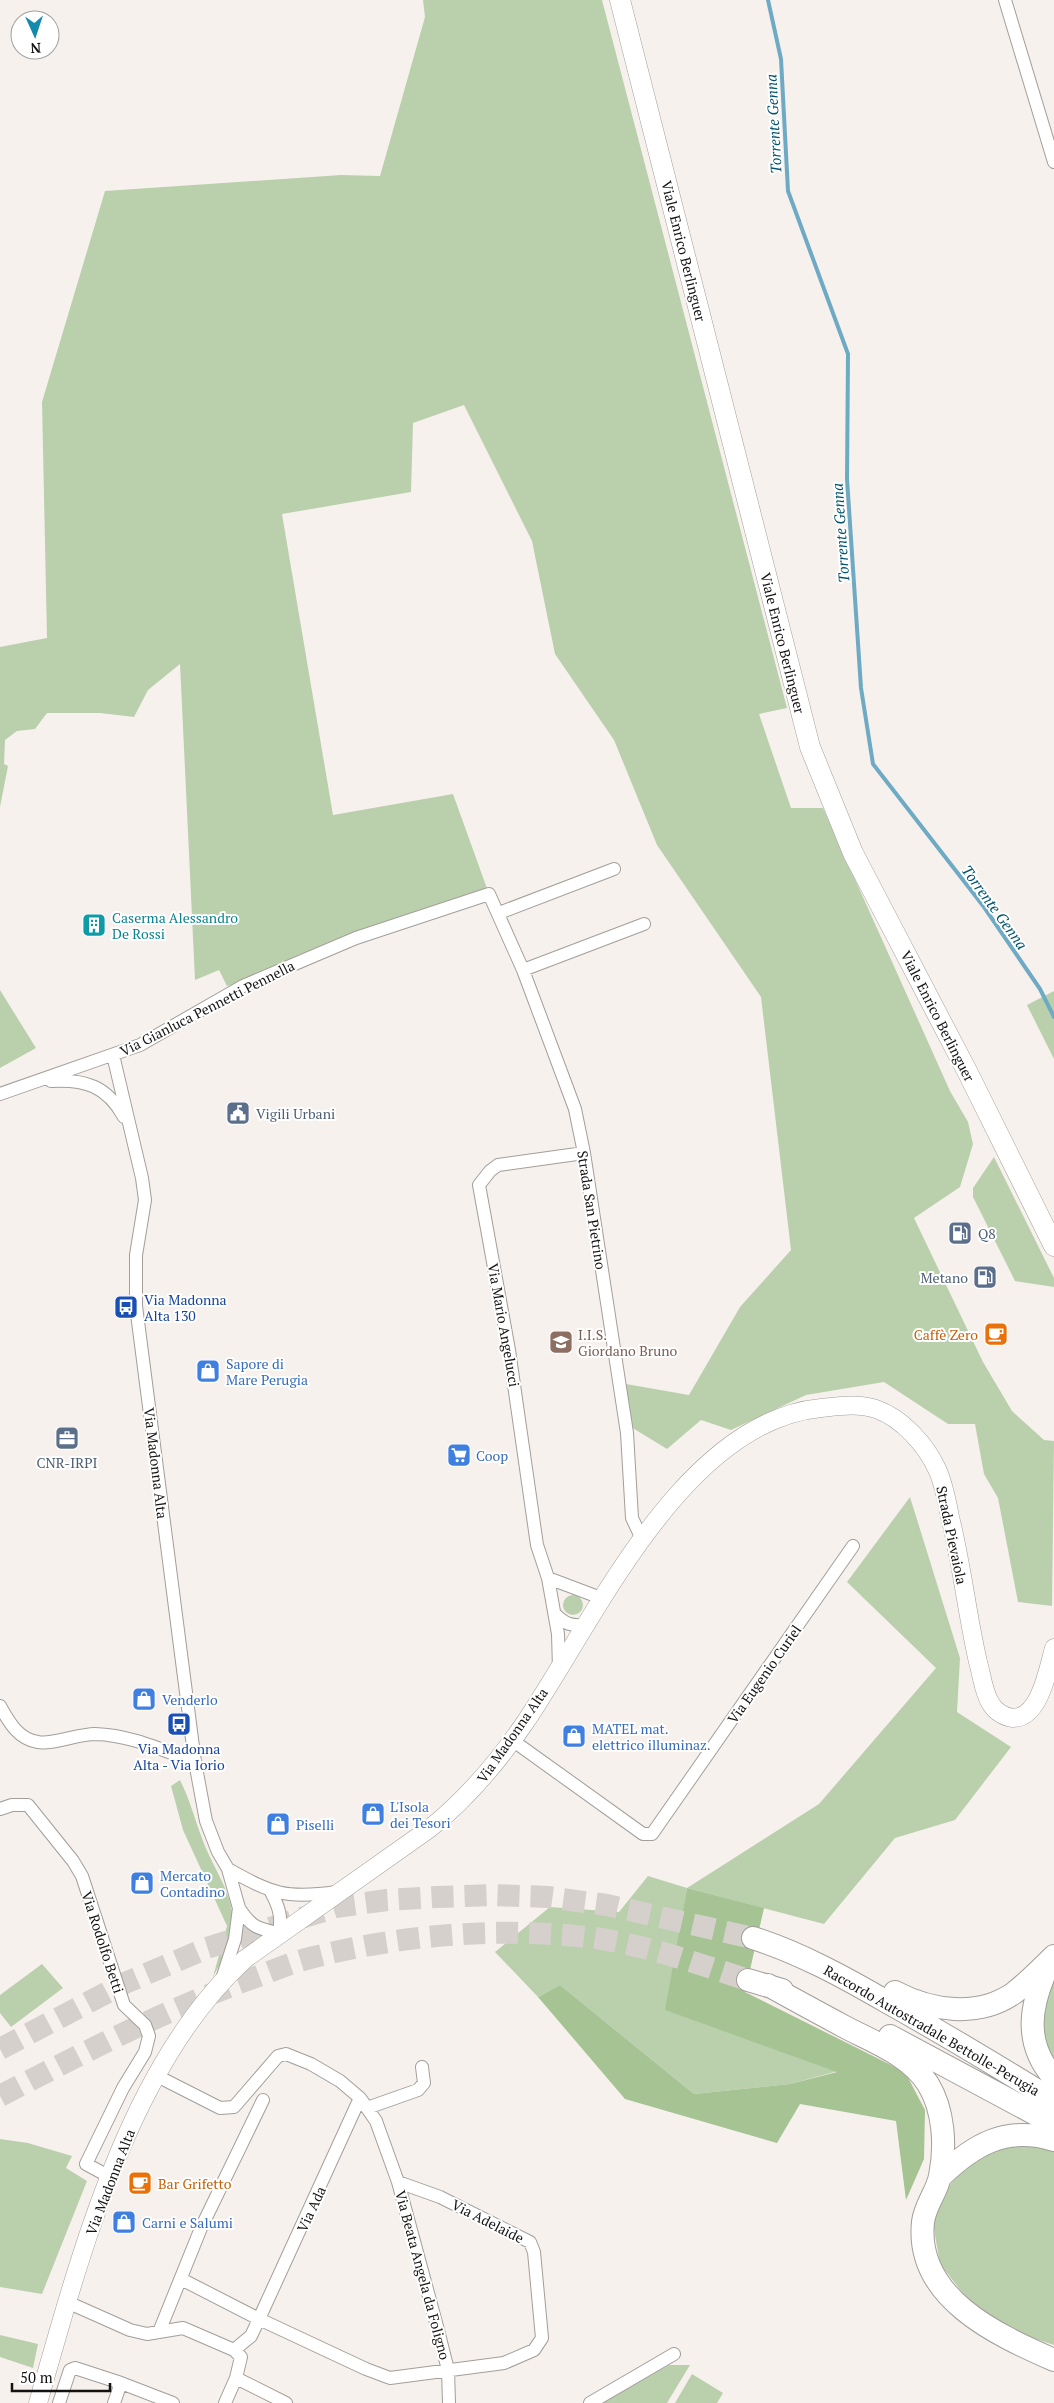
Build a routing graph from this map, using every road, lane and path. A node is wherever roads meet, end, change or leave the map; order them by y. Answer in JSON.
{"nodes":[{"id":1,"x":620,"y":0,"type":"edge"},
{"id":2,"x":1005,"y":0,"type":"edge"},
{"id":3,"x":1054,"y":162,"type":"edge"},
{"id":4,"x":614,"y":869,"type":"dead end"},
{"id":5,"x":489,"y":894,"type":"joint"},
{"id":6,"x":498,"y":913,"type":"junction"},
{"id":7,"x":644,"y":924,"type":"dead end"},
{"id":8,"x":522,"y":970,"type":"junction"},
{"id":9,"x":114,"y":1055,"type":"junction"},
{"id":10,"x":39,"y":1082,"type":"junction"},
{"id":11,"x":0,"y":1094,"type":"edge"},
{"id":12,"x":128,"y":1124,"type":"junction"},
{"id":13,"x":584,"y":1153,"type":"junction"},
{"id":14,"x":1054,"y":1246,"type":"edge"},
{"id":15,"x":642,"y":1539,"type":"junction"},
{"id":16,"x":853,"y":1546,"type":"dead end"},
{"id":17,"x":548,"y":1578,"type":"junction"},
{"id":18,"x":601,"y":1598,"type":"junction"},
{"id":19,"x":556,"y":1614,"type":"junction"},
{"id":20,"x":584,"y":1625,"type":"junction"},
{"id":21,"x":1054,"y":1648,"type":"edge"},
{"id":22,"x":559,"y":1668,"type":"junction"},
{"id":23,"x":0,"y":1706,"type":"edge"},
{"id":24,"x":512,"y":1740,"type":"junction"},
{"id":25,"x":195,"y":1762,"type":"junction"},
{"id":26,"x":0,"y":1808,"type":"edge"},
{"id":27,"x":228,"y":1869,"type":"junction"},
{"id":28,"x":271,"y":1892,"type":"junction"},
{"id":29,"x":340,"y":1892,"type":"junction"},
{"id":30,"x":239,"y":1908,"type":"junction"},
{"id":31,"x":279,"y":1933,"type":"junction"},
{"id":32,"x":753,"y":1938,"type":"tunnel mouth"},
{"id":33,"x":780,"y":1947,"type":"junction"},
{"id":34,"x":1053,"y":1957,"type":"edge"},
{"id":35,"x":222,"y":1980,"type":"junction"},
{"id":36,"x":422,"y":2067,"type":"dead end"},
{"id":37,"x":157,"y":2076,"type":"junction"},
{"id":38,"x":1054,"y":2078,"type":"edge"},
{"id":39,"x":360,"y":2098,"type":"junction"},
{"id":40,"x":263,"y":2100,"type":"dead end"},
{"id":41,"x":1054,"y":2101,"type":"edge"},
{"id":42,"x":368,"y":2108,"type":"junction"},
{"id":43,"x":1054,"y":2124,"type":"edge"},
{"id":44,"x":1054,"y":2140,"type":"edge"},
{"id":45,"x":110,"y":2177,"type":"junction"},
{"id":46,"x":940,"y":2177,"type":"junction"},
{"id":47,"x":398,"y":2182,"type":"junction"},
{"id":48,"x":181,"y":2279,"type":"junction"},
{"id":49,"x":68,"y":2302,"type":"junction"},
{"id":50,"x":259,"y":2319,"type":"junction"},
{"id":51,"x":159,"y":2332,"type":"junction"},
{"id":52,"x":234,"y":2350,"type":"junction"},
{"id":53,"x":674,"y":2354,"type":"dead end"},
{"id":54,"x":1050,"y":2358,"type":"edge"},
{"id":55,"x":448,"y":2370,"type":"junction"},
{"id":56,"x":236,"y":2378,"type":"junction"},
{"id":57,"x":121,"y":2383,"type":"junction"},
{"id":58,"x":42,"y":2402,"type":"edge"},
{"id":59,"x":59,"y":2403,"type":"edge"},
{"id":60,"x":114,"y":2403,"type":"edge"},
{"id":61,"x":173,"y":2403,"type":"edge"},
{"id":62,"x":225,"y":2403,"type":"edge"},
{"id":63,"x":286,"y":2403,"type":"edge"},
{"id":64,"x":449,"y":2403,"type":"edge"},
{"id":65,"x":590,"y":2403,"type":"edge"}],
"edges":[{"from":1,"to":14,"type":"main road","name":"Viale Enrico Berlinguer"},
{"from":2,"to":3,"type":"street"},
{"from":4,"to":6,"type":"street"},
{"from":5,"to":6,"type":"street","name":"Strada San Pietrino"},
{"from":5,"to":9,"type":"street","name":"Via Gianluca Pennetti Pennella"},
{"from":6,"to":8,"type":"street","name":"Strada San Pietrino"},
{"from":7,"to":8,"type":"street"},
{"from":8,"to":13,"type":"street","name":"Strada San Pietrino"},
{"from":9,"to":10,"type":"street","name":"Via Gianluca Pennetti Pennella"},
{"from":9,"to":12,"type":"street","name":"Via Madonna Alta"},
{"from":10,"to":11,"type":"street","name":"Via Gianluca Pennetti Pennella"},
{"from":10,"to":12,"type":"street","name":"Via Gianluca Pennetti Pennella"},
{"from":12,"to":25,"type":"street","name":"Via Madonna Alta"},
{"from":13,"to":15,"type":"street","name":"Strada San Pietrino"},
{"from":13,"to":17,"type":"street","name":"Via Mario Angelucci"},
{"from":15,"to":18,"type":"street","name":"Via Madonna Alta"},
{"from":15,"to":21,"type":"street","name":"Strada Pievaiola"},
{"from":16,"to":24,"type":"street","name":"Via Eugenio Curiel"},
{"from":17,"to":18,"type":"street"},
{"from":17,"to":19,"type":"street","name":"Via Mario Angelucci"},
{"from":18,"to":20,"type":"street","name":"Via Madonna Alta"},
{"from":19,"to":20,"type":"street"},
{"from":19,"to":22,"type":"street","name":"Via Mario Angelucci"},
{"from":20,"to":22,"type":"street","name":"Via Madonna Alta"},
{"from":22,"to":24,"type":"street","name":"Via Madonna Alta"},
{"from":23,"to":25,"type":"street"},
{"from":24,"to":29,"type":"street","name":"Via Madonna Alta"},
{"from":25,"to":27,"type":"street","name":"Via Madonna Alta"},
{"from":26,"to":45,"type":"street","name":"Via Rodolfo Betti"},
{"from":27,"to":28,"type":"street"},
{"from":27,"to":30,"type":"street","name":"Via Madonna Alta"},
{"from":28,"to":29,"type":"street"},
{"from":28,"to":31,"type":"street"},
{"from":29,"to":31,"type":"street","name":"Via Madonna Alta"},
{"from":30,"to":31,"type":"street","name":"Via Madonna Alta"},
{"from":30,"to":35,"type":"street","name":"Via Madonna Alta"},
{"from":31,"to":35,"type":"street","name":"Via Madonna Alta"},
{"from":32,"to":33,"type":"highway","name":"Raccordo Autostradale Bettolle-Perugia"},
{"from":33,"to":34,"type":"highway"},
{"from":33,"to":41,"type":"highway","name":"Raccordo Autostradale Bettolle-Perugia"},
{"from":34,"to":38,"type":"highway"},
{"from":35,"to":37,"type":"street","name":"Via Madonna Alta"},
{"from":36,"to":42,"type":"street"},
{"from":37,"to":39,"type":"street","name":"Via Beata Angela da Foligno"},
{"from":37,"to":45,"type":"street","name":"Via Madonna Alta"},
{"from":39,"to":42,"type":"street","name":"Via Beata Angela da Foligno"},
{"from":39,"to":50,"type":"street","name":"Via Ada"},
{"from":40,"to":48,"type":"street"},
{"from":42,"to":47,"type":"street","name":"Via Beata Angela da Foligno"},
{"from":43,"to":46,"type":"highway"},
{"from":44,"to":46,"type":"highway"},
{"from":45,"to":49,"type":"street","name":"Via Madonna Alta"},
{"from":46,"to":54,"type":"highway"},
{"from":47,"to":55,"type":"street","name":"Via Beata Angela da Foligno"},
{"from":47,"to":55,"type":"street","name":"Via Adelaide"},
{"from":48,"to":50,"type":"street","name":"Via Beata Angela da Foligno"},
{"from":48,"to":51,"type":"street"},
{"from":49,"to":51,"type":"street"},
{"from":49,"to":58,"type":"street","name":"Via Madonna Alta"},
{"from":50,"to":52,"type":"street"},
{"from":50,"to":55,"type":"street","name":"Via Beata Angela da Foligno"},
{"from":51,"to":52,"type":"street"},
{"from":52,"to":56,"type":"street"},
{"from":53,"to":65,"type":"street"},
{"from":55,"to":64,"type":"street"},
{"from":56,"to":62,"type":"street"},
{"from":56,"to":63,"type":"street"},
{"from":57,"to":59,"type":"street"},
{"from":57,"to":60,"type":"street"},
{"from":57,"to":61,"type":"street"}]}
